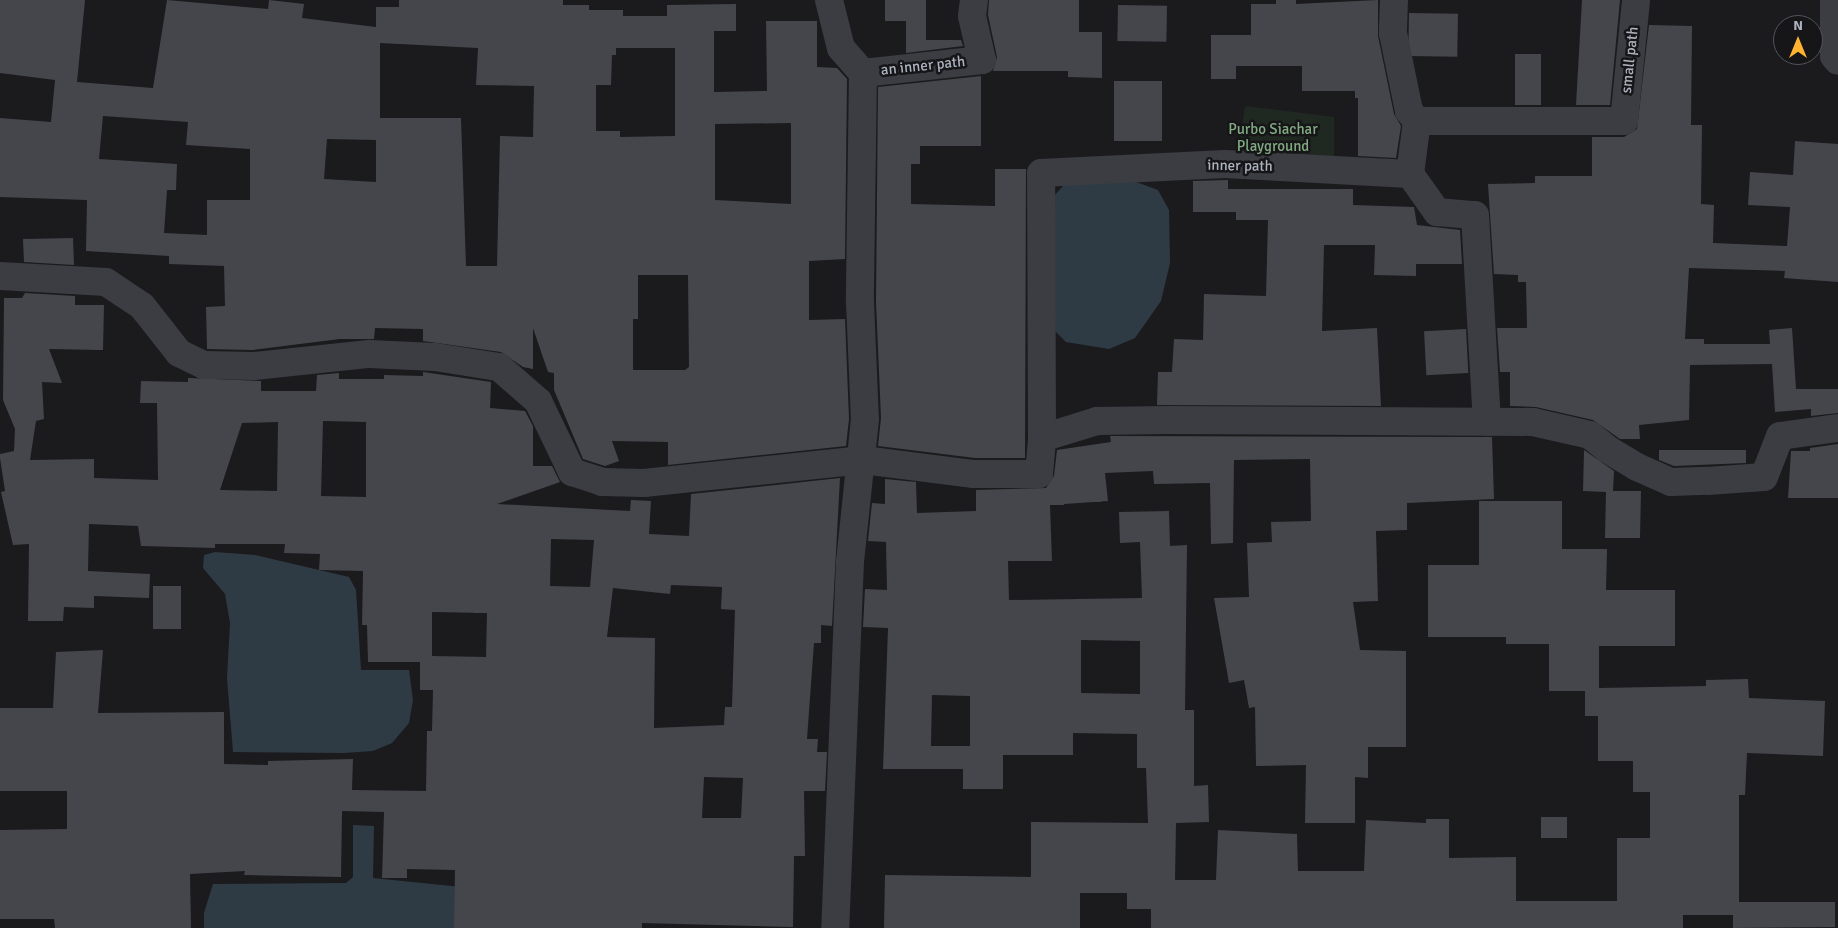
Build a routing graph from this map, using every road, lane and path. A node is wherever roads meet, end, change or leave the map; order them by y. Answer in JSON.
{"nodes":[{"id":1,"x":829,"y":0,"type":"edge"},
{"id":2,"x":974,"y":0,"type":"edge"},
{"id":3,"x":1394,"y":0,"type":"edge"},
{"id":4,"x":1636,"y":0,"type":"edge"},
{"id":5,"x":1834,"y":0,"type":"edge"},
{"id":6,"x":1838,"y":61,"type":"edge"},
{"id":7,"x":863,"y":72,"type":"junction"},
{"id":8,"x":1417,"y":121,"type":"junction"},
{"id":9,"x":1410,"y":174,"type":"junction"},
{"id":10,"x":0,"y":276,"type":"edge"},
{"id":11,"x":1487,"y":422,"type":"junction"},
{"id":12,"x":1838,"y":428,"type":"edge"},
{"id":13,"x":1042,"y":438,"type":"junction"},
{"id":14,"x":863,"y":460,"type":"junction"},
{"id":15,"x":835,"y":928,"type":"edge"}],
"edges":[{"from":1,"to":7,"type":"street"},
{"from":2,"to":7,"type":"street","name":"an inner path"},
{"from":3,"to":8,"type":"street"},
{"from":4,"to":8,"type":"street","name":"small path"},
{"from":5,"to":6,"type":"street"},
{"from":7,"to":14,"type":"street"},
{"from":8,"to":9,"type":"street"},
{"from":9,"to":11,"type":"street"},
{"from":9,"to":13,"type":"street","name":"inner path"},
{"from":10,"to":14,"type":"street"},
{"from":11,"to":12,"type":"street"},
{"from":11,"to":13,"type":"street"},
{"from":13,"to":14,"type":"street"},
{"from":14,"to":15,"type":"street"}]}
